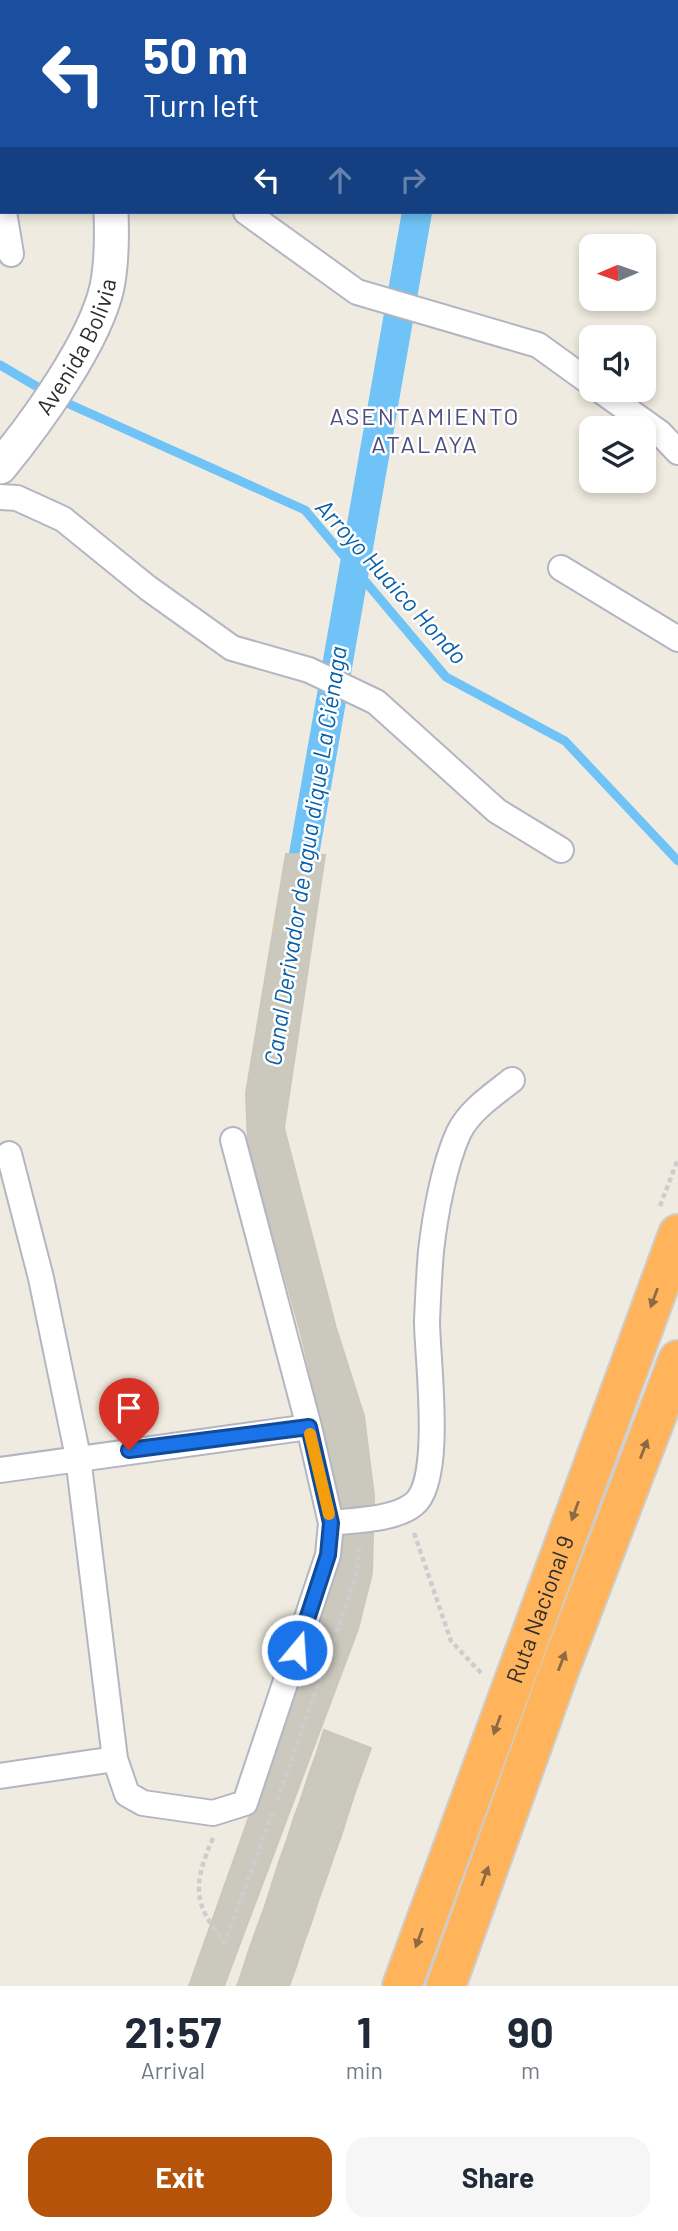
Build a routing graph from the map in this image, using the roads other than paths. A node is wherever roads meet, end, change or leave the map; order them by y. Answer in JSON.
{"nodes":[{"id":1,"x":4,"y":214,"type":"edge"},
{"id":2,"x":111,"y":214,"type":"edge"},
{"id":3,"x":249,"y":214,"type":"edge"},
{"id":4,"x":11,"y":254,"type":"dead end"},
{"id":5,"x":579,"y":375,"type":"edge"},
{"id":6,"x":617,"y":402,"type":"edge"},
{"id":7,"x":678,"y":452,"type":"edge"},
{"id":8,"x":5,"y":461,"type":"edge"},
{"id":9,"x":0,"y":497,"type":"edge"},
{"id":10,"x":561,"y":568,"type":"dead end"},
{"id":11,"x":678,"y":639,"type":"edge"},
{"id":12,"x":561,"y":850,"type":"dead end"},
{"id":13,"x":512,"y":1080,"type":"dead end"},
{"id":14,"x":233,"y":1140,"type":"dead end"},
{"id":15,"x":9,"y":1154,"type":"dead end"},
{"id":16,"x":678,"y":1234,"type":"edge"},
{"id":17,"x":678,"y":1360,"type":"edge"},
{"id":18,"x":309,"y":1427,"type":"junction"},
{"id":19,"x":78,"y":1457,"type":"junction"},
{"id":20,"x":0,"y":1470,"type":"edge"},
{"id":21,"x":331,"y":1523,"type":"junction"},
{"id":22,"x":115,"y":1759,"type":"junction"},
{"id":23,"x":0,"y":1776,"type":"edge"},
{"id":24,"x":402,"y":1986,"type":"edge"},
{"id":25,"x":446,"y":1986,"type":"edge"}],
"edges":[{"from":1,"to":4,"type":"street"},
{"from":2,"to":8,"type":"street","name":"Avenida Bolivia"},
{"from":3,"to":5,"type":"street"},
{"from":6,"to":7,"type":"street"},
{"from":9,"to":12,"type":"street"},
{"from":10,"to":11,"type":"street"},
{"from":13,"to":21,"type":"street"},
{"from":14,"to":18,"type":"street"},
{"from":15,"to":19,"type":"street"},
{"from":16,"to":24,"type":"highway","name":"Ruta Nacional 9","one_way":true},
{"from":25,"to":17,"type":"highway","name":"Ruta Nacional 9","one_way":true},
{"from":18,"to":19,"type":"street"},
{"from":18,"to":21,"type":"street"},
{"from":19,"to":20,"type":"street"},
{"from":19,"to":22,"type":"street"},
{"from":21,"to":22,"type":"street"},
{"from":22,"to":23,"type":"street"}]}
